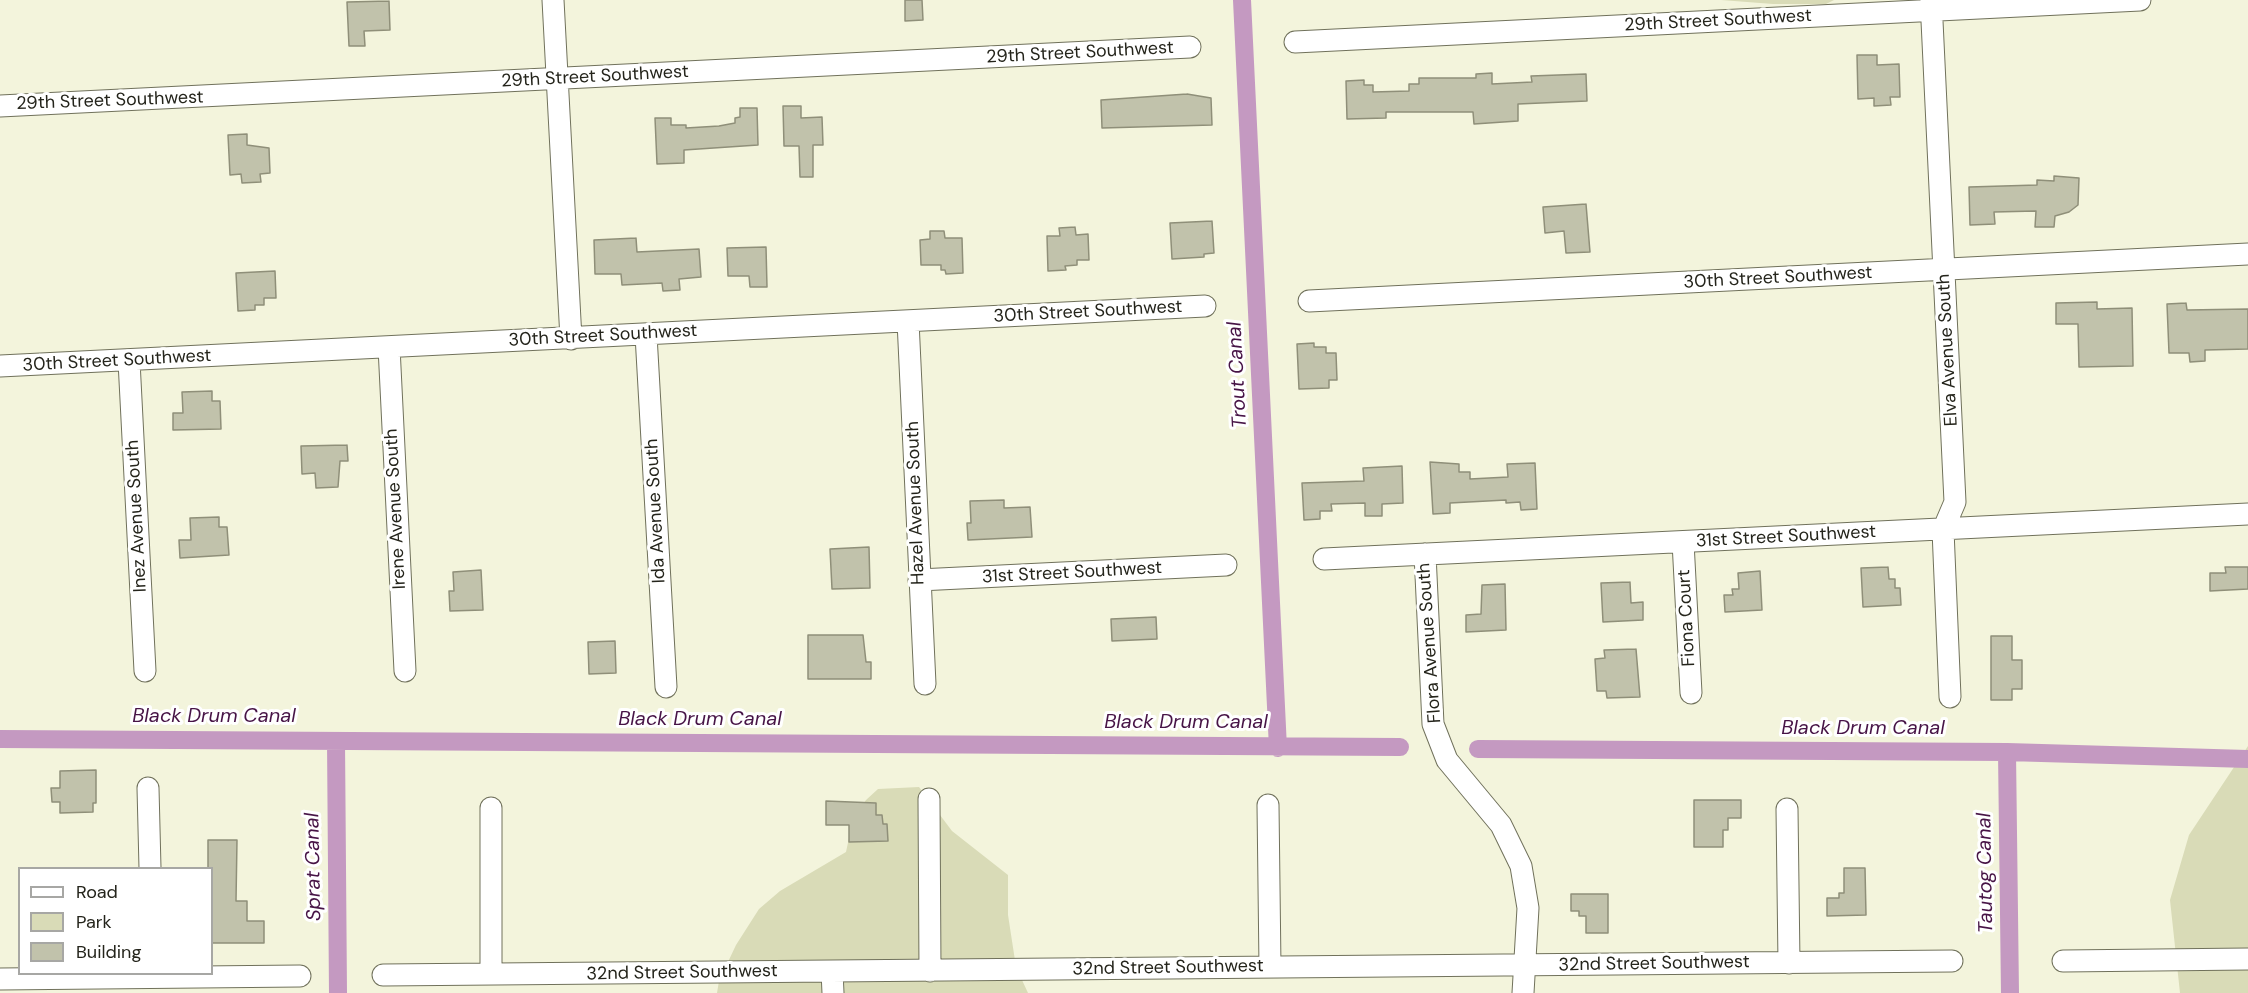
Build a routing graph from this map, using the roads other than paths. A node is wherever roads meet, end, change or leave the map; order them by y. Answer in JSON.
{"nodes":[{"id":1,"x":553,"y":0,"type":"edge"},
{"id":2,"x":2140,"y":0,"type":"edge"},
{"id":3,"x":1931,"y":5,"type":"edge"},
{"id":4,"x":1295,"y":42,"type":"dead end"},
{"id":5,"x":1190,"y":47,"type":"dead end"},
{"id":6,"x":557,"y":79,"type":"junction"},
{"id":7,"x":0,"y":106,"type":"edge"},
{"id":8,"x":2248,"y":254,"type":"edge"},
{"id":9,"x":1944,"y":269,"type":"junction"},
{"id":10,"x":1309,"y":301,"type":"dead end"},
{"id":11,"x":1205,"y":306,"type":"dead end"},
{"id":12,"x":908,"y":321,"type":"junction"},
{"id":13,"x":646,"y":335,"type":"junction"},
{"id":14,"x":571,"y":339,"type":"junction"},
{"id":15,"x":389,"y":347,"type":"junction"},
{"id":16,"x":129,"y":360,"type":"junction"},
{"id":17,"x":0,"y":366,"type":"edge"},
{"id":18,"x":2248,"y":514,"type":"edge"},
{"id":19,"x":1943,"y":530,"type":"junction"},
{"id":20,"x":1683,"y":542,"type":"junction"},
{"id":21,"x":1425,"y":554,"type":"junction"},
{"id":22,"x":1324,"y":559,"type":"dead end"},
{"id":23,"x":1226,"y":565,"type":"dead end"},
{"id":24,"x":919,"y":580,"type":"junction"},
{"id":25,"x":145,"y":671,"type":"dead end"},
{"id":26,"x":405,"y":671,"type":"dead end"},
{"id":27,"x":925,"y":684,"type":"dead end"},
{"id":28,"x":666,"y":687,"type":"dead end"},
{"id":29,"x":1690,"y":693,"type":"dead end"},
{"id":30,"x":1950,"y":697,"type":"dead end"},
{"id":31,"x":148,"y":788,"type":"dead end"},
{"id":32,"x":929,"y":799,"type":"dead end"},
{"id":33,"x":1268,"y":805,"type":"dead end"},
{"id":34,"x":491,"y":808,"type":"dead end"},
{"id":35,"x":1787,"y":809,"type":"dead end"},
{"id":36,"x":150,"y":867,"type":"edge"},
{"id":37,"x":2248,"y":959,"type":"edge"},
{"id":38,"x":1952,"y":961,"type":"dead end"},
{"id":39,"x":2062,"y":961,"type":"dead end"},
{"id":40,"x":1789,"y":963,"type":"junction"},
{"id":41,"x":1525,"y":965,"type":"junction"},
{"id":42,"x":1270,"y":967,"type":"junction"},
{"id":43,"x":832,"y":971,"type":"junction"},
{"id":44,"x":930,"y":971,"type":"junction"},
{"id":45,"x":491,"y":974,"type":"junction"},
{"id":46,"x":152,"y":975,"type":"edge"},
{"id":47,"x":383,"y":975,"type":"dead end"},
{"id":48,"x":300,"y":976,"type":"dead end"},
{"id":49,"x":0,"y":979,"type":"edge"},
{"id":50,"x":832,"y":993,"type":"edge"},
{"id":51,"x":1523,"y":993,"type":"edge"}],
"edges":[{"from":1,"to":6,"type":"street"},
{"from":2,"to":3,"type":"street","name":"29th Street Southwest"},
{"from":3,"to":4,"type":"street","name":"29th Street Southwest"},
{"from":3,"to":9,"type":"street","name":"Elva Avenue South"},
{"from":5,"to":6,"type":"street","name":"29th Street Southwest"},
{"from":6,"to":7,"type":"street","name":"29th Street Southwest"},
{"from":6,"to":14,"type":"street"},
{"from":8,"to":9,"type":"street","name":"30th Street Southwest"},
{"from":9,"to":10,"type":"street","name":"30th Street Southwest"},
{"from":9,"to":19,"type":"street","name":"Elva Avenue South"},
{"from":11,"to":12,"type":"street","name":"30th Street Southwest"},
{"from":12,"to":13,"type":"street","name":"30th Street Southwest"},
{"from":12,"to":24,"type":"street","name":"Hazel Avenue South"},
{"from":13,"to":14,"type":"street","name":"30th Street Southwest"},
{"from":13,"to":28,"type":"street","name":"Ida Avenue South"},
{"from":14,"to":15,"type":"street","name":"30th Street Southwest"},
{"from":15,"to":16,"type":"street","name":"30th Street Southwest"},
{"from":15,"to":26,"type":"street","name":"Irene Avenue South"},
{"from":16,"to":17,"type":"street","name":"30th Street Southwest"},
{"from":16,"to":25,"type":"street","name":"Inez Avenue South"},
{"from":18,"to":19,"type":"street","name":"31st Street Southwest"},
{"from":19,"to":20,"type":"street","name":"31st Street Southwest"},
{"from":19,"to":30,"type":"street","name":"Elva Avenue South"},
{"from":20,"to":21,"type":"street","name":"31st Street Southwest"},
{"from":20,"to":29,"type":"street","name":"Fiona Court"},
{"from":21,"to":22,"type":"street","name":"31st Street Southwest"},
{"from":21,"to":41,"type":"street","name":"Flora Avenue South"},
{"from":23,"to":24,"type":"street","name":"31st Street Southwest"},
{"from":24,"to":27,"type":"street","name":"Hazel Avenue South"},
{"from":31,"to":36,"type":"street"},
{"from":32,"to":44,"type":"street"},
{"from":33,"to":42,"type":"street"},
{"from":34,"to":45,"type":"street"},
{"from":35,"to":40,"type":"street"},
{"from":37,"to":39,"type":"street"},
{"from":38,"to":40,"type":"street","name":"32nd Street Southwest"},
{"from":40,"to":41,"type":"street","name":"32nd Street Southwest"},
{"from":41,"to":42,"type":"street","name":"32nd Street Southwest"},
{"from":41,"to":51,"type":"street","name":"Flora Avenue South"},
{"from":42,"to":44,"type":"street","name":"32nd Street Southwest"},
{"from":43,"to":44,"type":"street","name":"32nd Street Southwest"},
{"from":43,"to":45,"type":"street","name":"32nd Street Southwest"},
{"from":43,"to":50,"type":"street"},
{"from":45,"to":47,"type":"street","name":"32nd Street Southwest"},
{"from":46,"to":48,"type":"street"},
{"from":46,"to":49,"type":"street"}]}
